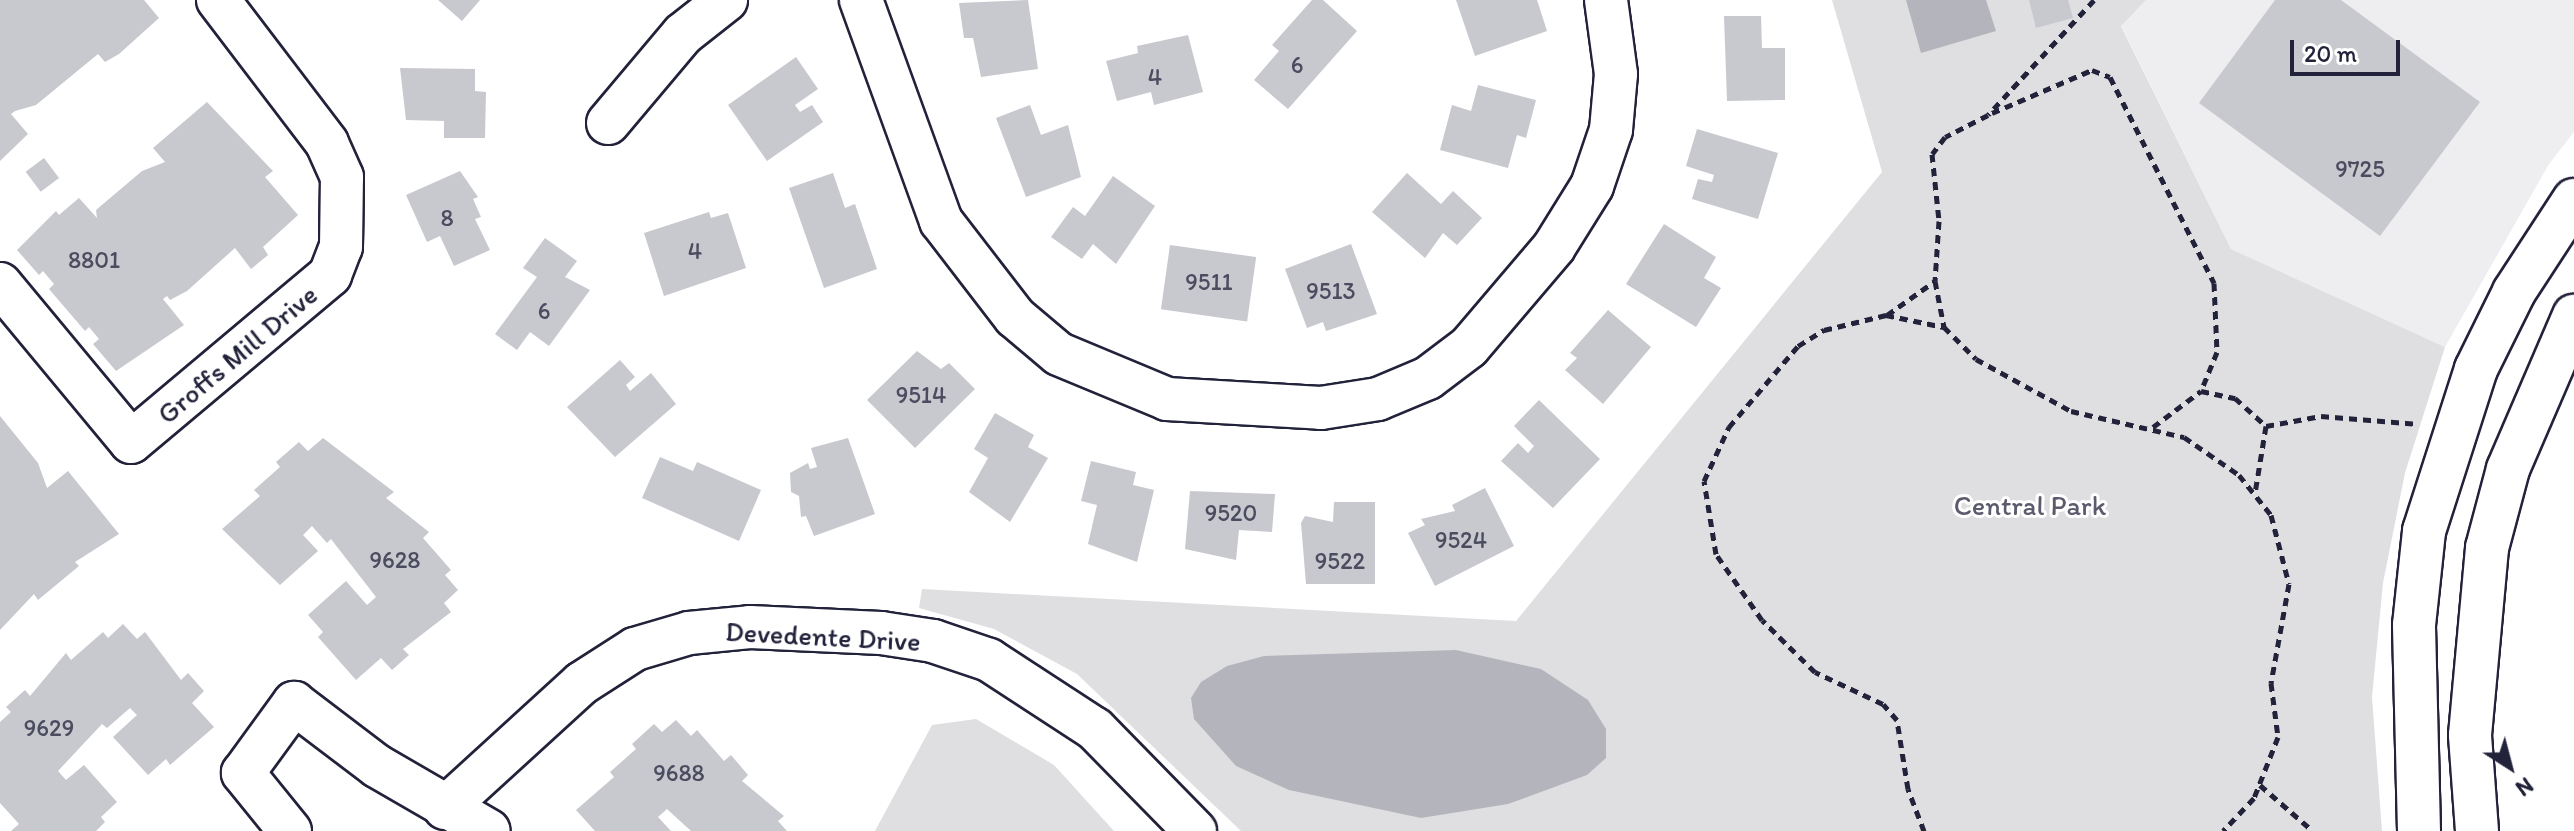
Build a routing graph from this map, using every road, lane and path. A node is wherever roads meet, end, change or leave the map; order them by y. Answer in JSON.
{"nodes":[{"id":1,"x":218,"y":0,"type":"edge"},
{"id":2,"x":726,"y":0,"type":"edge"},
{"id":3,"x":861,"y":0,"type":"edge"},
{"id":4,"x":1606,"y":0,"type":"edge"},
{"id":5,"x":2094,"y":0,"type":"edge"},
{"id":6,"x":1988,"y":115,"type":"junction"},
{"id":7,"x":608,"y":123,"type":"dead end"},
{"id":8,"x":2574,"y":200,"type":"edge"},
{"id":9,"x":1935,"y":281,"type":"junction"},
{"id":10,"x":0,"y":284,"type":"edge"},
{"id":11,"x":1886,"y":315,"type":"junction"},
{"id":12,"x":2574,"y":316,"type":"edge"},
{"id":13,"x":1944,"y":327,"type":"junction"},
{"id":14,"x":2201,"y":391,"type":"junction"},
{"id":15,"x":2266,"y":426,"type":"junction"},
{"id":16,"x":2153,"y":427,"type":"junction"},
{"id":17,"x":2454,"y":431,"type":"junction"},
{"id":18,"x":2255,"y":494,"type":"junction"},
{"id":19,"x":2260,"y":785,"type":"junction"},
{"id":20,"x":445,"y":808,"type":"junction"},
{"id":21,"x":290,"y":831,"type":"edge"},
{"id":22,"x":489,"y":831,"type":"edge"},
{"id":23,"x":1195,"y":831,"type":"edge"},
{"id":24,"x":1924,"y":831,"type":"edge"},
{"id":25,"x":2223,"y":831,"type":"edge"},
{"id":26,"x":2313,"y":831,"type":"edge"},
{"id":27,"x":2419,"y":831,"type":"edge"},
{"id":28,"x":2477,"y":831,"type":"edge"}],
"edges":[{"from":1,"to":10,"type":"street","name":"Groffs Mill Drive"},
{"from":2,"to":7,"type":"street"},
{"from":3,"to":4,"type":"street"},
{"from":5,"to":6,"type":"path"},
{"from":6,"to":9,"type":"path"},
{"from":6,"to":14,"type":"path"},
{"from":8,"to":17,"type":"street"},
{"from":9,"to":11,"type":"path"},
{"from":9,"to":13,"type":"path"},
{"from":11,"to":13,"type":"path"},
{"from":11,"to":24,"type":"path"},
{"from":12,"to":28,"type":"street"},
{"from":13,"to":16,"type":"path"},
{"from":14,"to":15,"type":"path"},
{"from":14,"to":16,"type":"path"},
{"from":15,"to":17,"type":"path"},
{"from":15,"to":18,"type":"path"},
{"from":16,"to":18,"type":"path"},
{"from":17,"to":27,"type":"street"},
{"from":18,"to":19,"type":"path"},
{"from":19,"to":25,"type":"path"},
{"from":19,"to":26,"type":"path"},
{"from":20,"to":21,"type":"street"},
{"from":20,"to":22,"type":"street"},
{"from":20,"to":23,"type":"street","name":"Devedente Drive"}]}
